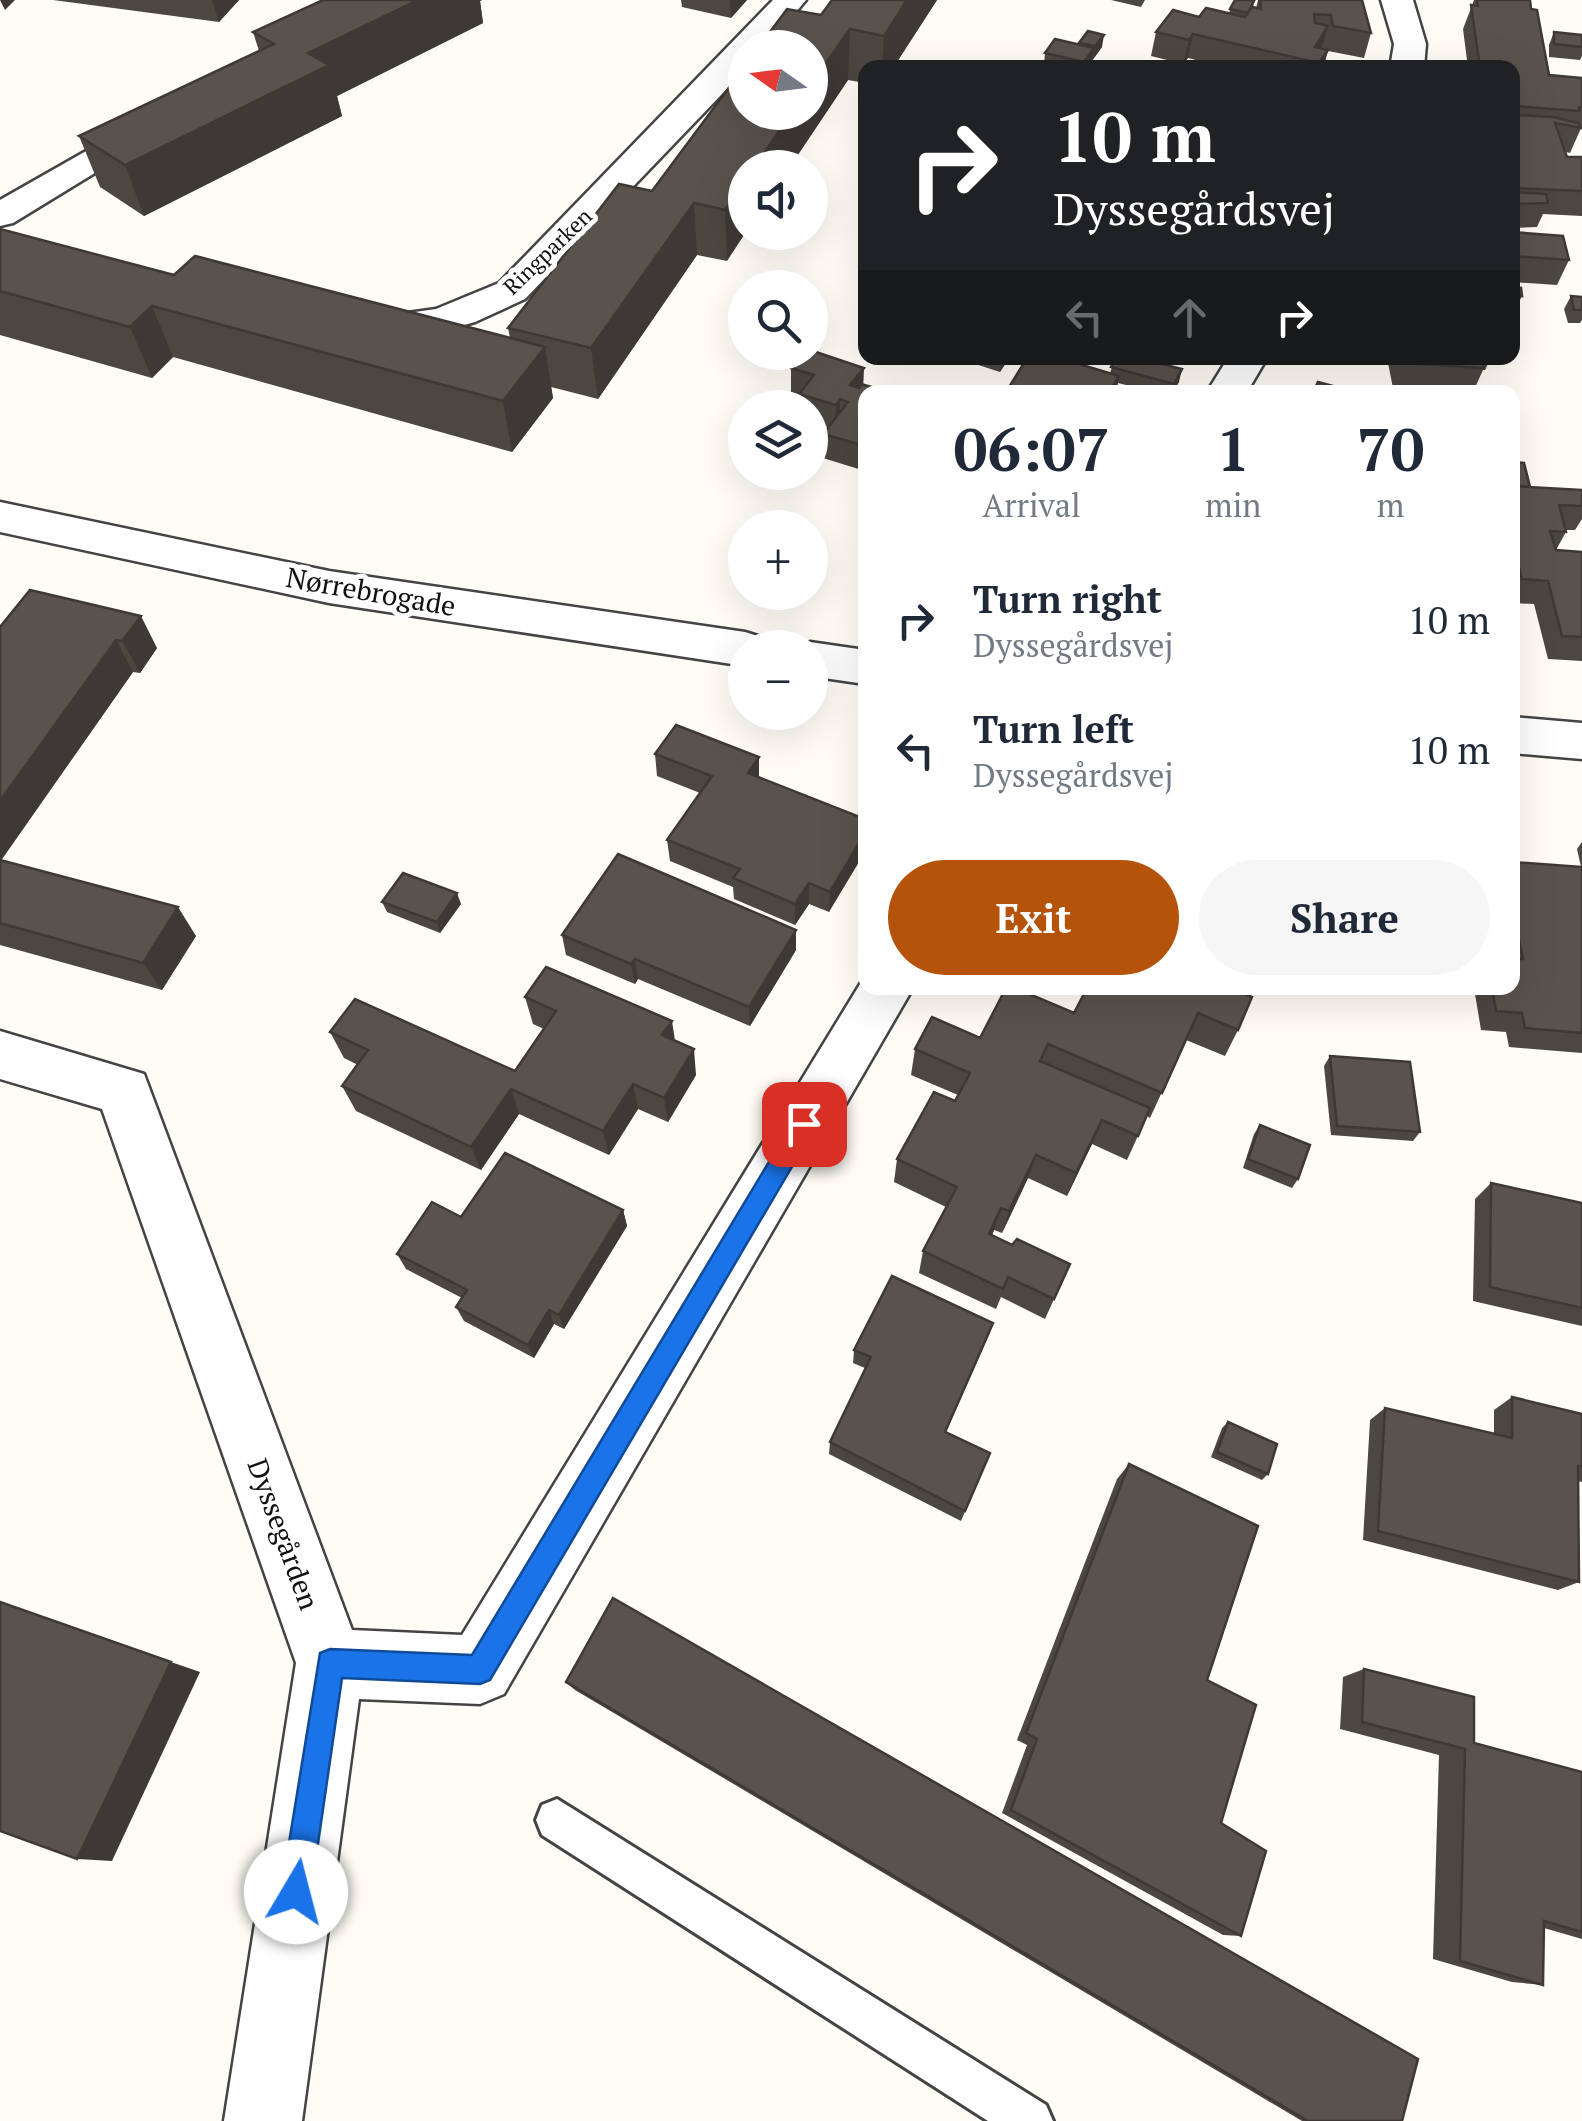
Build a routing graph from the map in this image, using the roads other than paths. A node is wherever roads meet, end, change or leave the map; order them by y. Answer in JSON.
{"nodes":[{"id":1,"x":790,"y":0,"type":"edge"},
{"id":2,"x":1396,"y":0,"type":"edge"},
{"id":3,"x":763,"y":30,"type":"edge"},
{"id":4,"x":1409,"y":60,"type":"edge"},
{"id":5,"x":728,"y":68,"type":"edge"},
{"id":6,"x":187,"y":102,"type":"edge"},
{"id":7,"x":6,"y":232,"type":"edge"},
{"id":8,"x":335,"y":319,"type":"edge"},
{"id":9,"x":0,"y":517,"type":"edge"},
{"id":10,"x":728,"y":646,"type":"edge"},
{"id":11,"x":828,"y":662,"type":"edge"},
{"id":12,"x":858,"y":666,"type":"edge"},
{"id":13,"x":1520,"y":737,"type":"edge"},
{"id":14,"x":1582,"y":741,"type":"edge"},
{"id":15,"x":882,"y":995,"type":"edge"},
{"id":16,"x":0,"y":1054,"type":"edge"},
{"id":17,"x":330,"y":1663,"type":"junction"},
{"id":18,"x":558,"y":1820,"type":"dead end"},
{"id":19,"x":262,"y":2121,"type":"edge"},
{"id":20,"x":1030,"y":2121,"type":"edge"}],
"edges":[{"from":1,"to":3,"type":"street","name":"Ringparken"},
{"from":2,"to":4,"type":"street"},
{"from":5,"to":8,"type":"street","name":"Ringparken"},
{"from":6,"to":7,"type":"street"},
{"from":9,"to":10,"type":"street","name":"Nørrebrogade"},
{"from":11,"to":12,"type":"street"},
{"from":13,"to":14,"type":"street"},
{"from":15,"to":17,"type":"street"},
{"from":16,"to":17,"type":"street","name":"Dyssegården"},
{"from":17,"to":19,"type":"street","name":"Dyssegården"},
{"from":18,"to":20,"type":"lane"}]}
